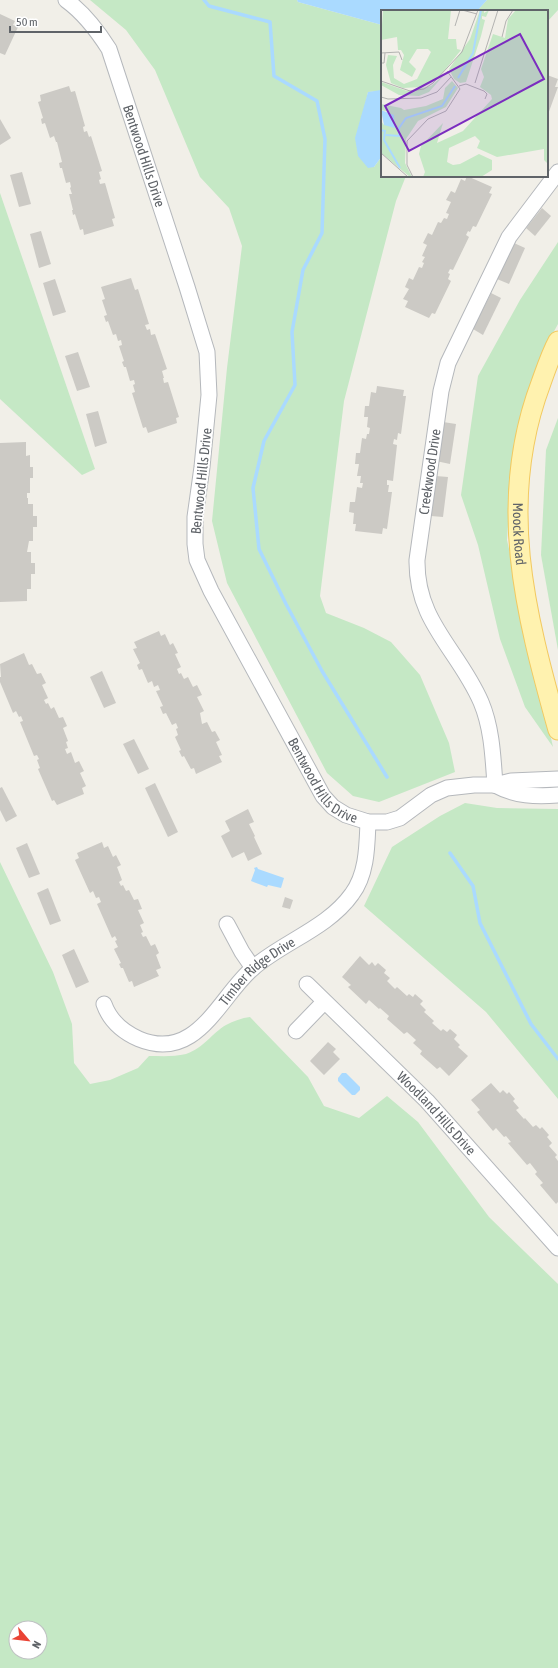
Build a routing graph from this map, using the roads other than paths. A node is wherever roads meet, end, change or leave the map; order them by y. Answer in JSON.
{"nodes":[{"id":1,"x":66,"y":0,"type":"edge"},
{"id":2,"x":558,"y":172,"type":"edge"},
{"id":3,"x":558,"y":341,"type":"edge"},
{"id":4,"x":558,"y":730,"type":"edge"},
{"id":5,"x":558,"y":778,"type":"edge"},
{"id":6,"x":495,"y":785,"type":"junction"},
{"id":7,"x":558,"y":794,"type":"edge"},
{"id":8,"x":368,"y":822,"type":"junction"},
{"id":9,"x":227,"y":924,"type":"dead end"},
{"id":10,"x":253,"y":968,"type":"junction"},
{"id":11,"x":307,"y":984,"type":"dead end"},
{"id":12,"x":324,"y":1002,"type":"junction"},
{"id":13,"x":104,"y":1004,"type":"dead end"},
{"id":14,"x":296,"y":1032,"type":"dead end"},
{"id":15,"x":558,"y":1248,"type":"edge"}],
"edges":[{"from":1,"to":8,"type":"street","name":"Bentwood Hills Drive"},
{"from":2,"to":6,"type":"street","name":"Creekwood Drive"},
{"from":3,"to":4,"type":"main road","name":"Moock Road"},
{"from":5,"to":6,"type":"street","name":"Bentwood Hills Drive"},
{"from":6,"to":7,"type":"street","name":"Bentwood Hills Drive"},
{"from":6,"to":8,"type":"street","name":"Bentwood Hills Drive"},
{"from":8,"to":10,"type":"street","name":"Timber Ridge Drive"},
{"from":9,"to":10,"type":"street"},
{"from":10,"to":13,"type":"street","name":"Timber Ridge Drive"},
{"from":11,"to":12,"type":"street","name":"Woodland Hills Drive"},
{"from":12,"to":14,"type":"street"},
{"from":12,"to":15,"type":"street","name":"Woodland Hills Drive"}]}
